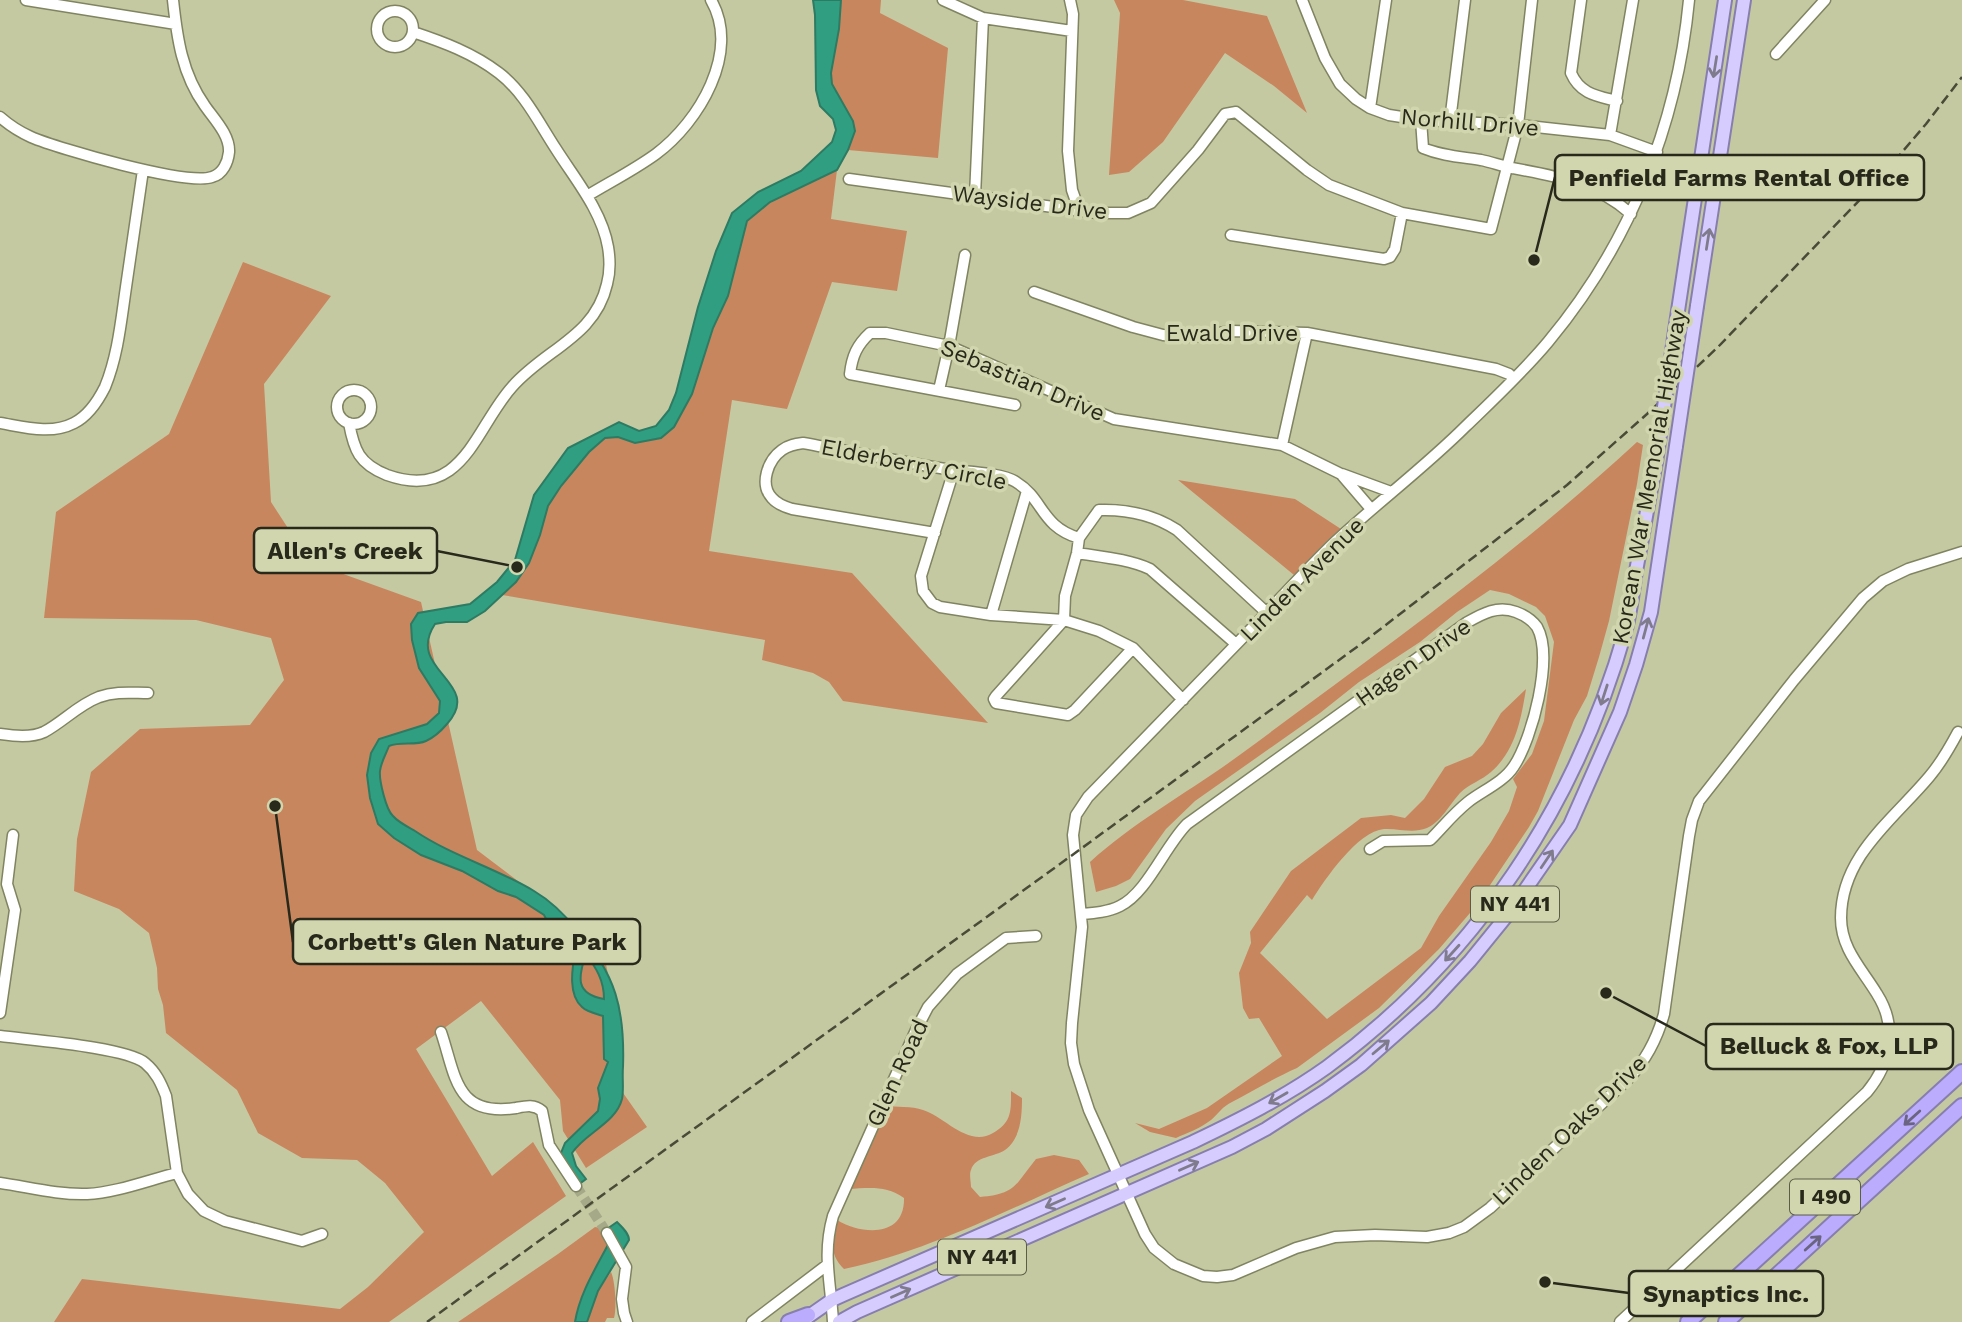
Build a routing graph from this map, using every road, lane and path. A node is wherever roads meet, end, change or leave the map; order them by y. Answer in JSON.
{"nodes":[{"id":1,"x":26,"y":0,"type":"edge"},
{"id":2,"x":173,"y":0,"type":"edge"},
{"id":3,"x":711,"y":0,"type":"edge"},
{"id":4,"x":943,"y":0,"type":"edge"},
{"id":5,"x":1070,"y":0,"type":"edge"},
{"id":6,"x":1302,"y":0,"type":"edge"},
{"id":7,"x":1386,"y":0,"type":"edge"},
{"id":8,"x":1465,"y":0,"type":"edge"},
{"id":9,"x":1532,"y":0,"type":"edge"},
{"id":10,"x":1581,"y":0,"type":"edge"},
{"id":11,"x":1633,"y":0,"type":"edge"},
{"id":12,"x":1689,"y":0,"type":"edge"},
{"id":13,"x":1725,"y":0,"type":"edge"},
{"id":14,"x":1744,"y":0,"type":"edge"},
{"id":15,"x":1825,"y":0,"type":"edge"},
{"id":16,"x":983,"y":18,"type":"junction"},
{"id":17,"x":176,"y":24,"type":"junction"},
{"id":18,"x":1072,"y":31,"type":"junction"},
{"id":19,"x":413,"y":32,"type":"dead end"},
{"id":20,"x":1776,"y":54,"type":"dead end"},
{"id":21,"x":1617,"y":101,"type":"junction"},
{"id":22,"x":1370,"y":107,"type":"junction"},
{"id":23,"x":0,"y":117,"type":"edge"},
{"id":24,"x":1421,"y":120,"type":"junction"},
{"id":25,"x":1450,"y":121,"type":"junction"},
{"id":26,"x":1518,"y":125,"type":"junction"},
{"id":27,"x":1610,"y":135,"type":"junction"},
{"id":28,"x":1657,"y":152,"type":"junction"},
{"id":29,"x":1508,"y":167,"type":"junction"},
{"id":30,"x":143,"y":170,"type":"junction"},
{"id":31,"x":849,"y":179,"type":"dead end"},
{"id":32,"x":587,"y":196,"type":"junction"},
{"id":33,"x":975,"y":196,"type":"junction"},
{"id":34,"x":1079,"y":210,"type":"junction"},
{"id":35,"x":1402,"y":213,"type":"junction"},
{"id":36,"x":1631,"y":214,"type":"junction"},
{"id":37,"x":1231,"y":236,"type":"dead end"},
{"id":38,"x":965,"y":255,"type":"dead end"},
{"id":39,"x":1034,"y":292,"type":"dead end"},
{"id":40,"x":1307,"y":333,"type":"junction"},
{"id":41,"x":949,"y":346,"type":"junction"},
{"id":42,"x":1514,"y":379,"type":"junction"},
{"id":43,"x":939,"y":390,"type":"junction"},
{"id":44,"x":1015,"y":405,"type":"dead end"},
{"id":45,"x":0,"y":423,"type":"edge"},
{"id":46,"x":349,"y":423,"type":"dead end"},
{"id":47,"x":1282,"y":445,"type":"junction"},
{"id":48,"x":954,"y":470,"type":"junction"},
{"id":49,"x":1341,"y":474,"type":"junction"},
{"id":50,"x":1027,"y":491,"type":"junction"},
{"id":51,"x":1391,"y":492,"type":"junction"},
{"id":52,"x":1371,"y":509,"type":"junction"},
{"id":53,"x":935,"y":533,"type":"junction"},
{"id":54,"x":1079,"y":538,"type":"junction"},
{"id":55,"x":1962,"y":552,"type":"edge"},
{"id":56,"x":1077,"y":553,"type":"junction"},
{"id":57,"x":1267,"y":613,"type":"junction"},
{"id":58,"x":991,"y":615,"type":"junction"},
{"id":59,"x":1064,"y":620,"type":"junction"},
{"id":60,"x":1236,"y":644,"type":"junction"},
{"id":61,"x":1133,"y":648,"type":"junction"},
{"id":62,"x":148,"y":693,"type":"dead end"},
{"id":63,"x":1183,"y":700,"type":"junction"},
{"id":64,"x":1958,"y":732,"type":"dead end"},
{"id":65,"x":0,"y":734,"type":"edge"},
{"id":66,"x":13,"y":835,"type":"dead end"},
{"id":67,"x":1370,"y":849,"type":"dead end"},
{"id":68,"x":4,"y":883,"type":"edge"},
{"id":69,"x":1081,"y":914,"type":"junction"},
{"id":70,"x":1036,"y":936,"type":"dead end"},
{"id":71,"x":0,"y":1013,"type":"edge"},
{"id":72,"x":441,"y":1032,"type":"dead end"},
{"id":73,"x":0,"y":1036,"type":"edge"},
{"id":74,"x":1962,"y":1072,"type":"edge"},
{"id":75,"x":1962,"y":1106,"type":"edge"},
{"id":76,"x":177,"y":1173,"type":"junction"},
{"id":77,"x":1118,"y":1175,"type":"junction"},
{"id":78,"x":0,"y":1183,"type":"edge"},
{"id":79,"x":576,"y":1186,"type":"tunnel mouth"},
{"id":80,"x":1126,"y":1194,"type":"junction"},
{"id":81,"x":322,"y":1234,"type":"dead end"},
{"id":82,"x":608,"y":1236,"type":"tunnel mouth"},
{"id":83,"x":827,"y":1265,"type":"junction"},
{"id":84,"x":832,"y":1300,"type":"junction"},
{"id":85,"x":804,"y":1319,"type":"edge"},
{"id":86,"x":627,"y":1322,"type":"edge"},
{"id":87,"x":752,"y":1322,"type":"edge"},
{"id":88,"x":789,"y":1322,"type":"edge"},
{"id":89,"x":833,"y":1322,"type":"edge"},
{"id":90,"x":839,"y":1322,"type":"edge"},
{"id":91,"x":1620,"y":1322,"type":"edge"},
{"id":92,"x":1688,"y":1322,"type":"edge"},
{"id":93,"x":1726,"y":1322,"type":"edge"}],
"edges":[{"from":1,"to":17,"type":"street"},
{"from":2,"to":17,"type":"street"},
{"from":3,"to":32,"type":"street"},
{"from":4,"to":16,"type":"street"},
{"from":5,"to":18,"type":"street"},
{"from":6,"to":22,"type":"street","name":"Norhill Drive"},
{"from":7,"to":22,"type":"street"},
{"from":8,"to":25,"type":"street"},
{"from":9,"to":26,"type":"street"},
{"from":10,"to":21,"type":"street"},
{"from":11,"to":21,"type":"street"},
{"from":12,"to":28,"type":"street","name":"Linden Avenue"},
{"from":13,"to":77,"type":"main road","name":"Korean War Memorial Highway","number":"NY 441","one_way":true,"bridge":true},
{"from":80,"to":14,"type":"main road","name":"Korean War Memorial Highway","number":"NY 441","one_way":true,"bridge":true},
{"from":15,"to":20,"type":"street"},
{"from":16,"to":18,"type":"street"},
{"from":16,"to":33,"type":"street"},
{"from":17,"to":30,"type":"street"},
{"from":18,"to":34,"type":"street"},
{"from":19,"to":32,"type":"street"},
{"from":21,"to":27,"type":"street"},
{"from":22,"to":24,"type":"street","name":"Norhill Drive"},
{"from":23,"to":30,"type":"street"},
{"from":24,"to":25,"type":"street","name":"Norhill Drive"},
{"from":24,"to":29,"type":"street"},
{"from":25,"to":26,"type":"street","name":"Norhill Drive"},
{"from":26,"to":27,"type":"street","name":"Norhill Drive"},
{"from":26,"to":29,"type":"street"},
{"from":27,"to":28,"type":"street","name":"Norhill Drive"},
{"from":28,"to":36,"type":"street","name":"Linden Avenue"},
{"from":29,"to":35,"type":"street","name":"Wayside Drive"},
{"from":29,"to":36,"type":"street"},
{"from":30,"to":45,"type":"street"},
{"from":31,"to":33,"type":"street","name":"Wayside Drive"},
{"from":32,"to":46,"type":"street"},
{"from":33,"to":34,"type":"street","name":"Wayside Drive"},
{"from":34,"to":35,"type":"street","name":"Wayside Drive"},
{"from":35,"to":37,"type":"street"},
{"from":36,"to":42,"type":"street","name":"Linden Avenue"},
{"from":38,"to":41,"type":"street"},
{"from":39,"to":40,"type":"street","name":"Ewald Drive"},
{"from":40,"to":42,"type":"street","name":"Ewald Drive"},
{"from":40,"to":47,"type":"street"},
{"from":41,"to":43,"type":"street"},
{"from":41,"to":43,"type":"street","name":"Sebastian Drive"},
{"from":41,"to":47,"type":"street","name":"Sebastian Drive"},
{"from":42,"to":51,"type":"street","name":"Linden Avenue"},
{"from":43,"to":44,"type":"street","name":"Sebastian Drive"},
{"from":47,"to":49,"type":"street","name":"Sebastian Drive"},
{"from":48,"to":50,"type":"street","name":"Elderberry Circle"},
{"from":48,"to":53,"type":"street"},
{"from":48,"to":53,"type":"street","name":"Elderberry Circle"},
{"from":49,"to":51,"type":"street","name":"Sebastian Drive"},
{"from":49,"to":52,"type":"street","name":"Sebastian Drive"},
{"from":50,"to":54,"type":"street","name":"Elderberry Circle"},
{"from":50,"to":58,"type":"street"},
{"from":51,"to":52,"type":"street","name":"Linden Avenue"},
{"from":52,"to":57,"type":"street","name":"Linden Avenue"},
{"from":53,"to":58,"type":"street"},
{"from":54,"to":56,"type":"street"},
{"from":54,"to":57,"type":"street"},
{"from":55,"to":80,"type":"street","name":"Linden Oaks Drive"},
{"from":56,"to":59,"type":"street"},
{"from":56,"to":60,"type":"street"},
{"from":57,"to":60,"type":"street","name":"Linden Avenue"},
{"from":58,"to":59,"type":"street"},
{"from":59,"to":61,"type":"street"},
{"from":59,"to":61,"type":"street"},
{"from":60,"to":63,"type":"street","name":"Linden Avenue"},
{"from":61,"to":63,"type":"street"},
{"from":62,"to":65,"type":"street"},
{"from":63,"to":69,"type":"street","name":"Linden Avenue"},
{"from":64,"to":91,"type":"street"},
{"from":66,"to":68,"type":"street"},
{"from":67,"to":69,"type":"street","name":"Hagen Drive"},
{"from":68,"to":71,"type":"street"},
{"from":69,"to":77,"type":"street","name":"Linden Avenue"},
{"from":70,"to":83,"type":"street","name":"Glen Road"},
{"from":72,"to":79,"type":"street"},
{"from":73,"to":76,"type":"street"},
{"from":74,"to":92,"type":"highway","number":"I 490","one_way":true},
{"from":93,"to":75,"type":"highway","number":"I 490","one_way":true},
{"from":76,"to":78,"type":"street"},
{"from":76,"to":81,"type":"street"},
{"from":77,"to":80,"type":"street","name":"Linden Avenue"},
{"from":77,"to":84,"type":"main road","name":"Korean War Memorial Highway","number":"NY 441","one_way":true},
{"from":90,"to":80,"type":"main road","name":"Korean War Memorial Highway","number":"NY 441","one_way":true},
{"from":82,"to":86,"type":"street"},
{"from":83,"to":84,"type":"street","name":"Glen Road"},
{"from":83,"to":87,"type":"street"},
{"from":84,"to":85,"type":"main road","name":"Korean War Memorial Highway","number":"NY 441"},
{"from":84,"to":89,"type":"street","name":"Glen Road"},
{"from":85,"to":88,"type":"highway"}]}
